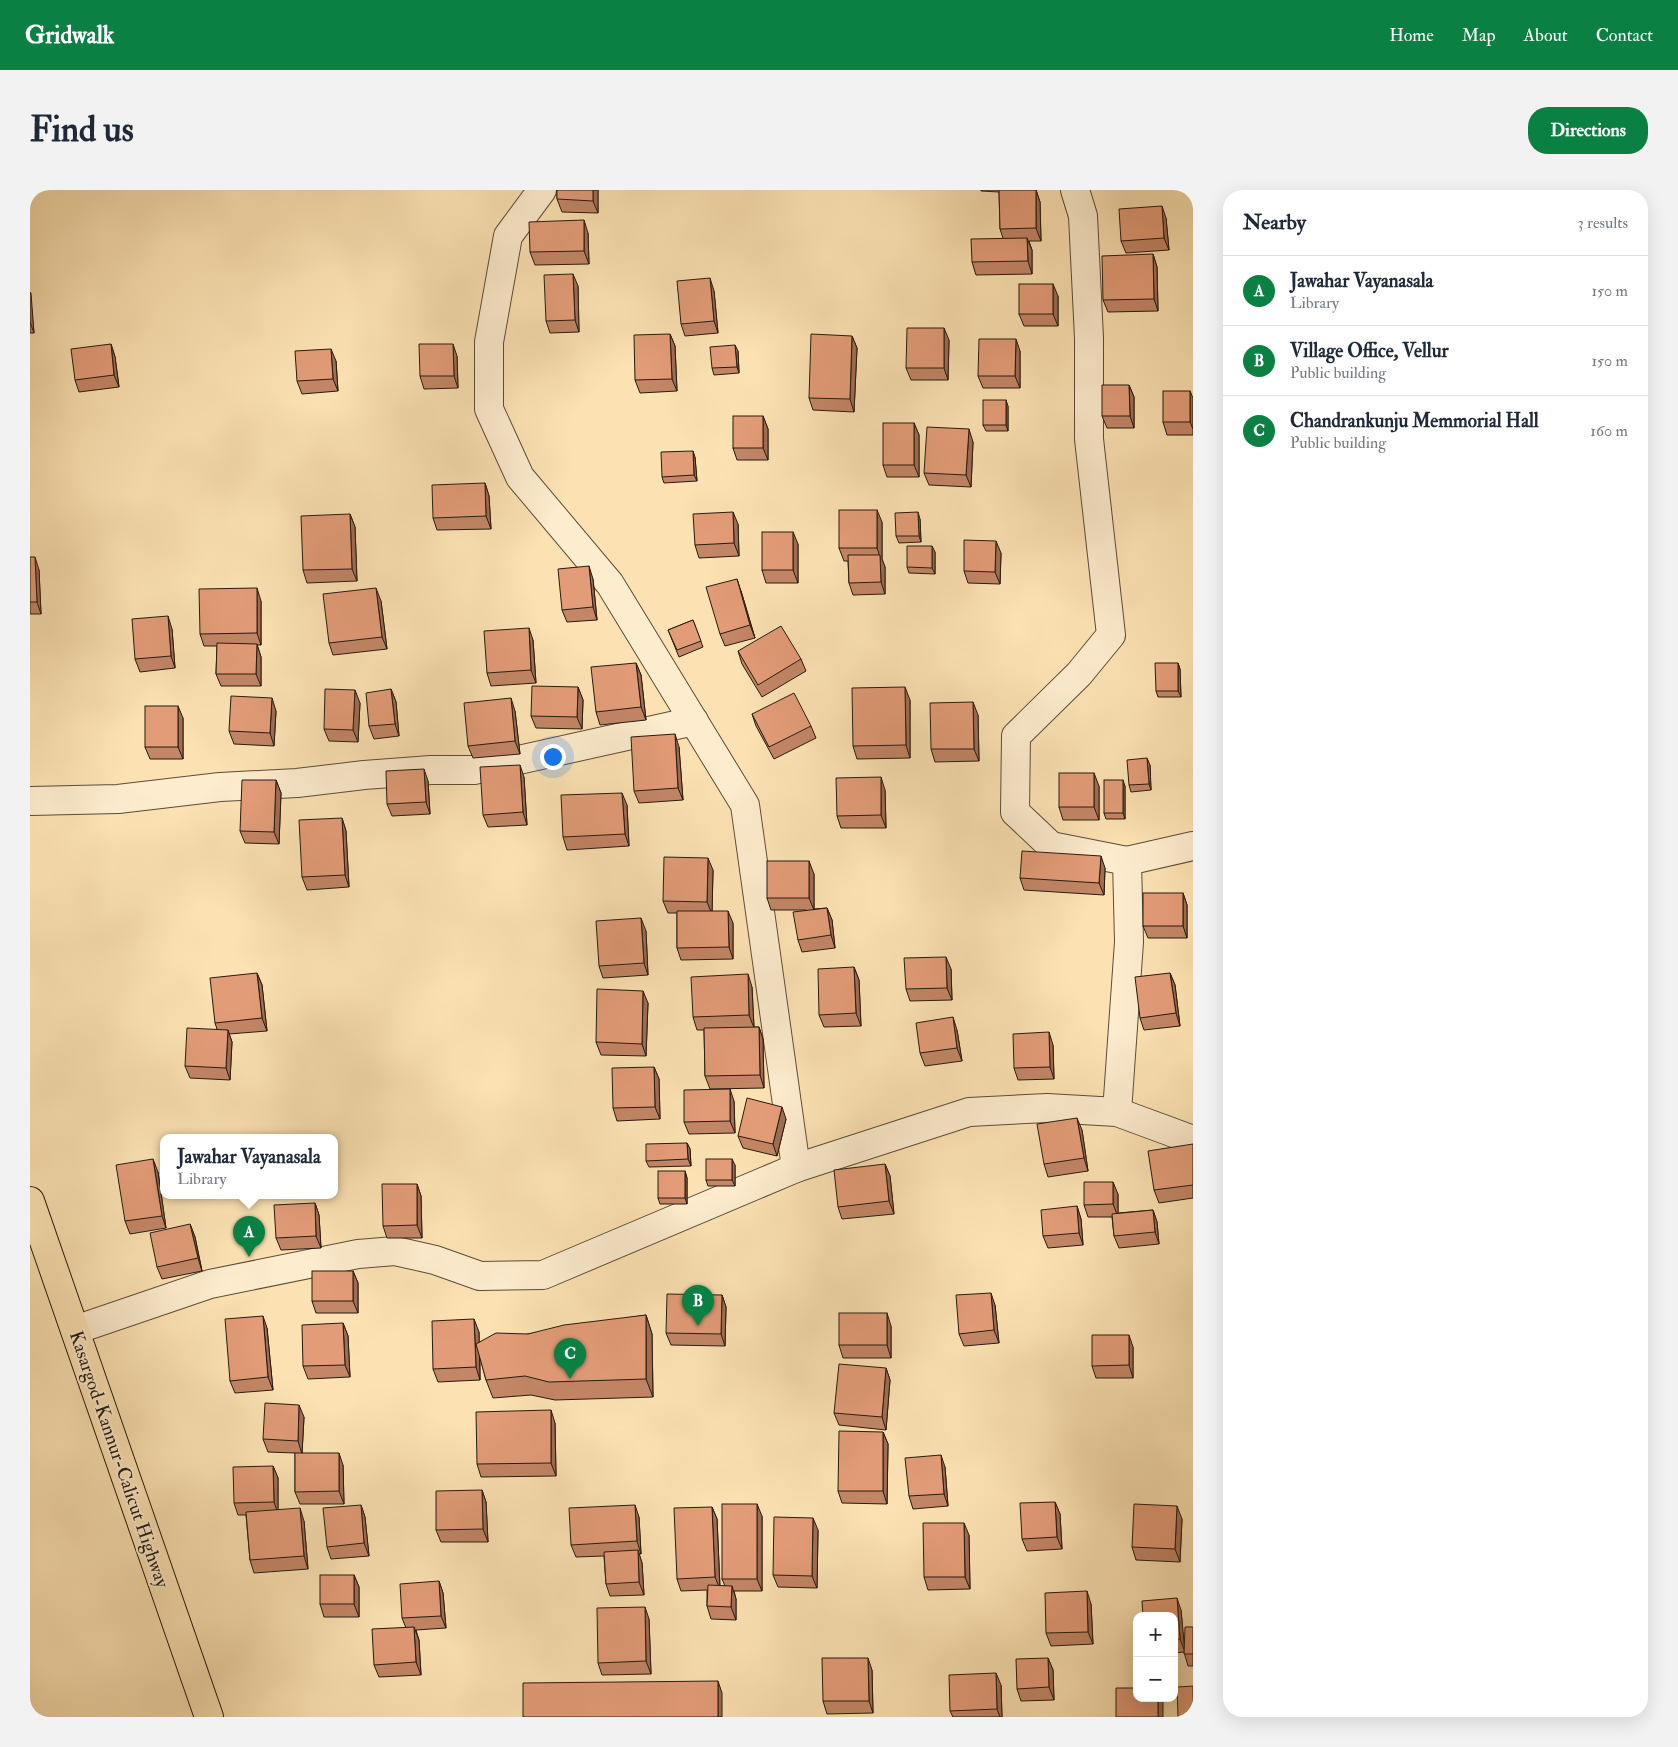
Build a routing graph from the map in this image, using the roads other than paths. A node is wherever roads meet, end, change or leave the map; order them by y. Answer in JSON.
{"nodes":[{"id":1,"x":542,"y":190,"type":"edge"},
{"id":2,"x":1075,"y":190,"type":"edge"},
{"id":3,"x":694,"y":721,"type":"junction"},
{"id":4,"x":30,"y":801,"type":"edge"},
{"id":5,"x":1193,"y":846,"type":"edge"},
{"id":6,"x":1127,"y":861,"type":"junction"},
{"id":7,"x":1117,"y":1112,"type":"junction"},
{"id":8,"x":1193,"y":1140,"type":"edge"},
{"id":9,"x":796,"y":1168,"type":"junction"},
{"id":10,"x":30,"y":1201,"type":"edge"},
{"id":11,"x":75,"y":1330,"type":"junction"},
{"id":12,"x":209,"y":1717,"type":"edge"}],
"edges":[{"from":1,"to":3,"type":"street"},
{"from":2,"to":6,"type":"street"},
{"from":3,"to":4,"type":"street"},
{"from":3,"to":9,"type":"street"},
{"from":5,"to":6,"type":"street"},
{"from":6,"to":7,"type":"street"},
{"from":7,"to":8,"type":"street"},
{"from":7,"to":9,"type":"street"},
{"from":9,"to":11,"type":"street"},
{"from":10,"to":11,"type":"highway","name":"Kasargod-Kannur-Calicut Highway"},
{"from":11,"to":12,"type":"highway","name":"Kasargod-Kannur-Calicut Highway"}]}
